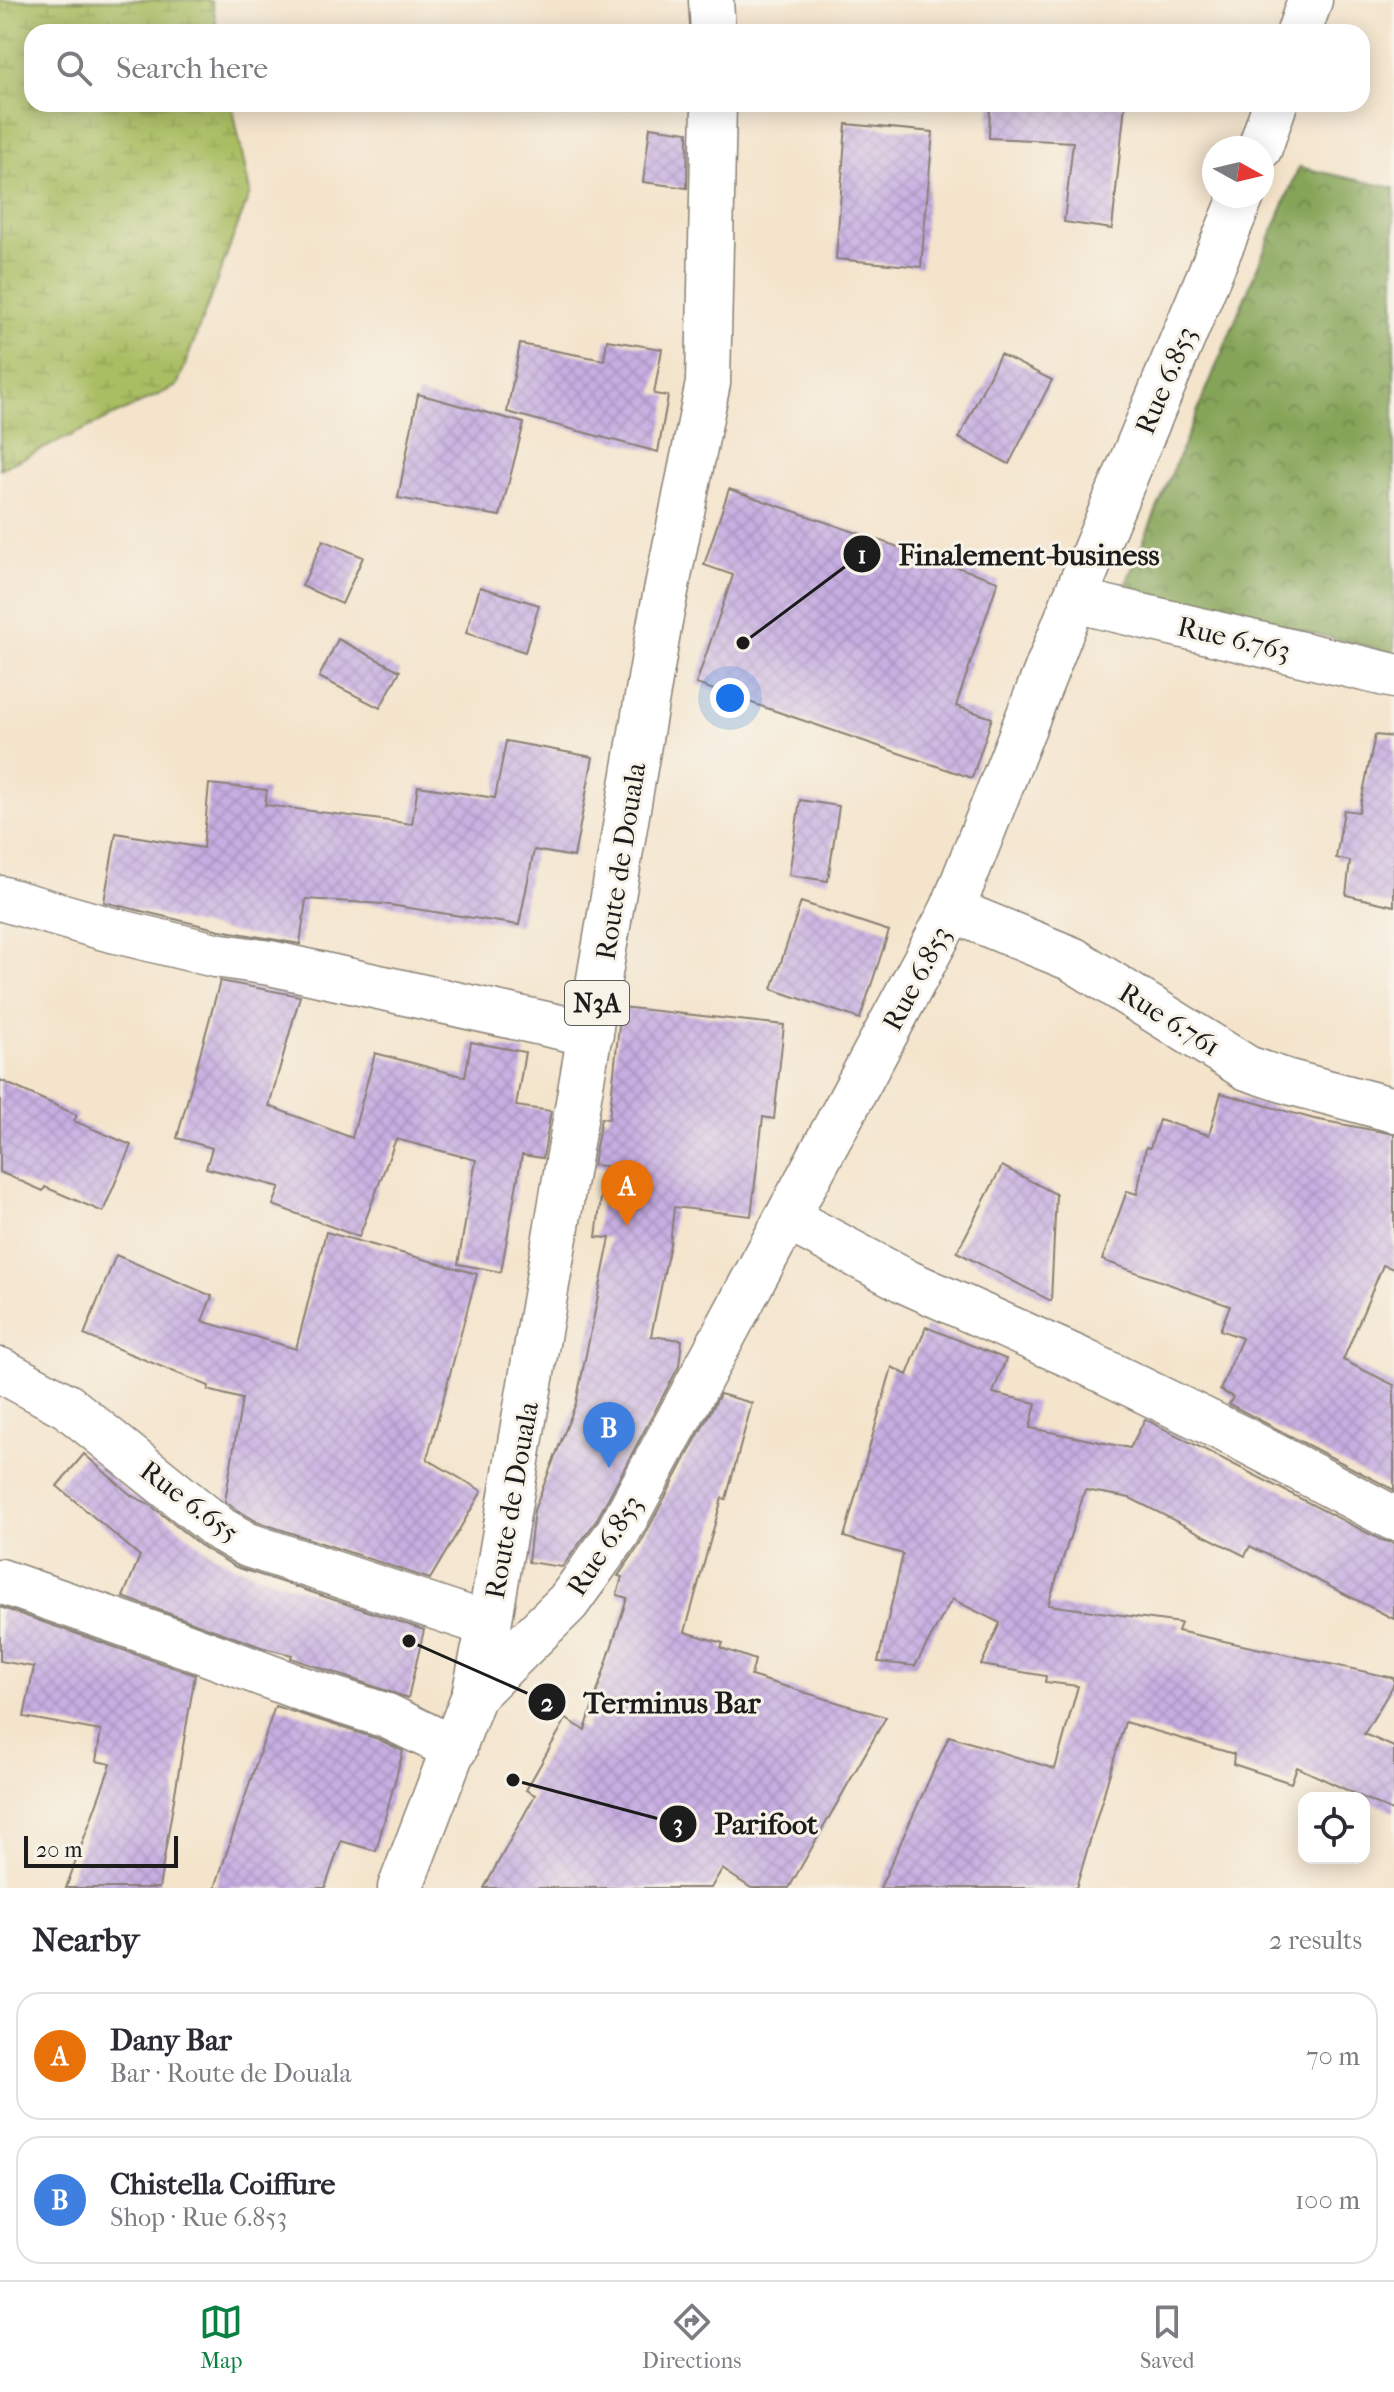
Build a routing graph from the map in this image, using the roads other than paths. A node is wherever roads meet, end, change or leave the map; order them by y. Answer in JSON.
{"nodes":[{"id":1,"x":711,"y":0,"type":"edge"},
{"id":2,"x":1310,"y":0,"type":"edge"},
{"id":3,"x":712,"y":24,"type":"edge"},
{"id":4,"x":1302,"y":24,"type":"edge"},
{"id":5,"x":714,"y":112,"type":"edge"},
{"id":6,"x":1272,"y":112,"type":"edge"},
{"id":7,"x":1264,"y":136,"type":"edge"},
{"id":8,"x":1237,"y":208,"type":"edge"},
{"id":9,"x":1074,"y":600,"type":"junction"},
{"id":10,"x":1394,"y":676,"type":"edge"},
{"id":11,"x":0,"y":898,"type":"edge"},
{"id":12,"x":952,"y":910,"type":"junction"},
{"id":13,"x":591,"y":1034,"type":"junction"},
{"id":14,"x":1394,"y":1110,"type":"edge"},
{"id":15,"x":787,"y":1218,"type":"junction"},
{"id":16,"x":0,"y":1370,"type":"edge"},
{"id":17,"x":1393,"y":1518,"type":"edge"},
{"id":18,"x":0,"y":1581,"type":"edge"},
{"id":19,"x":489,"y":1625,"type":"junction"},
{"id":20,"x":474,"y":1695,"type":"junction"},
{"id":21,"x":455,"y":1749,"type":"junction"},
{"id":22,"x":400,"y":1888,"type":"edge"}],
"edges":[{"from":1,"to":3,"type":"main road"},
{"from":2,"to":4,"type":"main road"},
{"from":5,"to":13,"type":"main road","name":"Route de Douala","number":"N3A"},
{"from":6,"to":7,"type":"main road"},
{"from":8,"to":9,"type":"main road","name":"Rue 6.853"},
{"from":9,"to":10,"type":"main road","name":"Rue 6.763"},
{"from":9,"to":12,"type":"main road","name":"Rue 6.853"},
{"from":11,"to":13,"type":"main road"},
{"from":12,"to":14,"type":"main road","name":"Rue 6.761"},
{"from":12,"to":15,"type":"main road","name":"Rue 6.853"},
{"from":13,"to":19,"type":"main road","name":"Route de Douala","number":"N3A"},
{"from":15,"to":17,"type":"main road"},
{"from":15,"to":20,"type":"main road","name":"Rue 6.853"},
{"from":16,"to":19,"type":"main road","name":"Rue 6.655"},
{"from":18,"to":21,"type":"main road"},
{"from":19,"to":20,"type":"main road","name":"Route de Douala","number":"N3A"},
{"from":20,"to":21,"type":"main road","name":"Route de Douala","number":"N3A"},
{"from":21,"to":22,"type":"main road","name":"Route de Douala","number":"N3A"}]}
